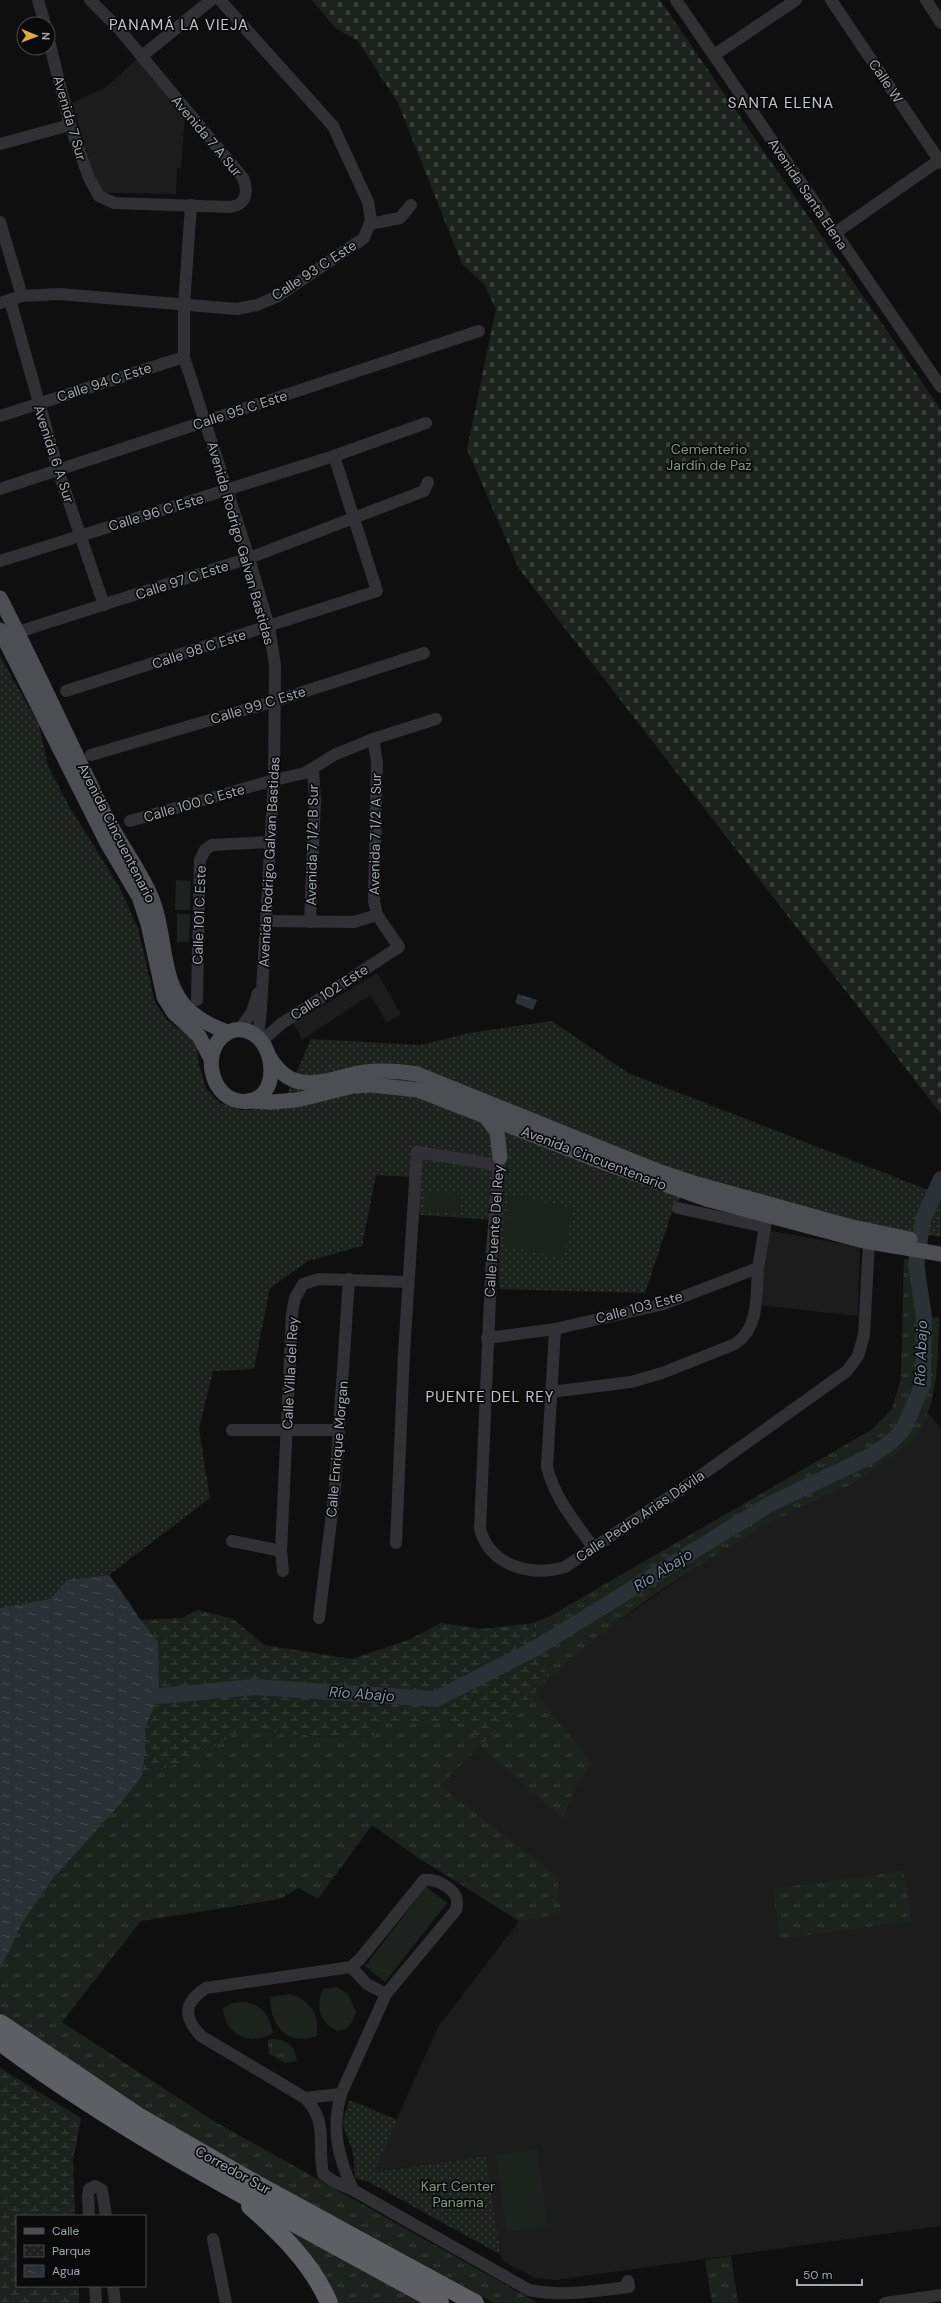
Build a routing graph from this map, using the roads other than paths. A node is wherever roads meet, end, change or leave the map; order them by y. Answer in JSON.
{"nodes":[{"id":1,"x":38,"y":0,"type":"edge"},
{"id":2,"x":90,"y":0,"type":"edge"},
{"id":3,"x":211,"y":0,"type":"edge"},
{"id":4,"x":220,"y":0,"type":"edge"},
{"id":5,"x":676,"y":0,"type":"edge"},
{"id":6,"x":796,"y":0,"type":"edge"},
{"id":7,"x":831,"y":0,"type":"edge"},
{"id":8,"x":926,"y":0,"type":"edge"},
{"id":9,"x":43,"y":16,"type":"edge"},
{"id":10,"x":941,"y":23,"type":"edge"},
{"id":11,"x":714,"y":55,"type":"junction"},
{"id":12,"x":53,"y":56,"type":"edge"},
{"id":13,"x":142,"y":56,"type":"junction"},
{"id":14,"x":70,"y":125,"type":"junction"},
{"id":15,"x":0,"y":144,"type":"edge"},
{"id":16,"x":940,"y":161,"type":"edge"},
{"id":17,"x":98,"y":196,"type":"joint"},
{"id":18,"x":411,"y":204,"type":"dead end"},
{"id":19,"x":190,"y":205,"type":"junction"},
{"id":20,"x":0,"y":222,"type":"edge"},
{"id":21,"x":370,"y":224,"type":"junction"},
{"id":22,"x":835,"y":233,"type":"junction"},
{"id":23,"x":2,"y":234,"type":"edge"},
{"id":24,"x":22,"y":296,"type":"junction"},
{"id":25,"x":5,"y":301,"type":"edge"},
{"id":26,"x":184,"y":305,"type":"junction"},
{"id":27,"x":479,"y":331,"type":"dead end"},
{"id":28,"x":184,"y":357,"type":"junction"},
{"id":29,"x":941,"y":387,"type":"edge"},
{"id":30,"x":38,"y":403,"type":"junction"},
{"id":31,"x":0,"y":416,"type":"edge"},
{"id":32,"x":205,"y":422,"type":"junction"},
{"id":33,"x":426,"y":422,"type":"dead end"},
{"id":34,"x":334,"y":456,"type":"junction"},
{"id":35,"x":58,"y":470,"type":"junction"},
{"id":36,"x":428,"y":482,"type":"dead end"},
{"id":37,"x":0,"y":489,"type":"edge"},
{"id":38,"x":227,"y":490,"type":"junction"},
{"id":39,"x":353,"y":518,"type":"junction"},
{"id":40,"x":81,"y":535,"type":"junction"},
{"id":41,"x":249,"y":558,"type":"junction"},
{"id":42,"x":0,"y":562,"type":"edge"},
{"id":43,"x":0,"y":598,"type":"edge"},
{"id":44,"x":104,"y":605,"type":"junction"},
{"id":45,"x":269,"y":627,"type":"junction"},
{"id":46,"x":0,"y":630,"type":"edge"},
{"id":47,"x":18,"y":632,"type":"junction"},
{"id":48,"x":424,"y":653,"type":"dead end"},
{"id":49,"x":66,"y":691,"type":"dead end"},
{"id":50,"x":274,"y":701,"type":"junction"},
{"id":51,"x":436,"y":719,"type":"dead end"},
{"id":52,"x":374,"y":739,"type":"junction"},
{"id":53,"x":91,"y":755,"type":"dead end"},
{"id":54,"x":313,"y":768,"type":"junction"},
{"id":55,"x":274,"y":780,"type":"junction"},
{"id":56,"x":130,"y":822,"type":"dead end"},
{"id":57,"x":271,"y":842,"type":"junction"},
{"id":58,"x":378,"y":915,"type":"junction"},
{"id":59,"x":266,"y":921,"type":"junction"},
{"id":60,"x":310,"y":922,"type":"junction"},
{"id":61,"x":399,"y":947,"type":"joint"},
{"id":62,"x":263,"y":976,"type":"junction"},
{"id":63,"x":197,"y":1000,"type":"dead end"},
{"id":64,"x":261,"y":1010,"type":"junction"},
{"id":65,"x":281,"y":1024,"type":"junction"},
{"id":66,"x":234,"y":1030,"type":"junction"},
{"id":67,"x":260,"y":1039,"type":"junction"},
{"id":68,"x":270,"y":1058,"type":"junction"},
{"id":69,"x":211,"y":1059,"type":"junction"},
{"id":70,"x":401,"y":1071,"type":"junction"},
{"id":71,"x":248,"y":1101,"type":"junction"},
{"id":72,"x":485,"y":1116,"type":"junction"},
{"id":73,"x":506,"y":1125,"type":"junction"},
{"id":74,"x":532,"y":1134,"type":"junction"},
{"id":75,"x":500,"y":1156,"type":"junction"},
{"id":76,"x":678,"y":1208,"type":"dead end"},
{"id":77,"x":766,"y":1221,"type":"junction"},
{"id":78,"x":869,"y":1242,"type":"junction"},
{"id":79,"x":900,"y":1243,"type":"junction"},
{"id":80,"x":931,"y":1245,"type":"edge"},
{"id":81,"x":941,"y":1254,"type":"edge"},
{"id":82,"x":758,"y":1268,"type":"junction"},
{"id":83,"x":348,"y":1279,"type":"junction"},
{"id":84,"x":408,"y":1282,"type":"junction"},
{"id":85,"x":555,"y":1328,"type":"junction"},
{"id":86,"x":487,"y":1338,"type":"junction"},
{"id":87,"x":551,"y":1392,"type":"junction"},
{"id":88,"x":232,"y":1430,"type":"dead end"},
{"id":89,"x":288,"y":1430,"type":"junction"},
{"id":90,"x":339,"y":1430,"type":"junction"},
{"id":91,"x":232,"y":1541,"type":"dead end"},
{"id":92,"x":396,"y":1543,"type":"dead end"},
{"id":93,"x":593,"y":1547,"type":"junction"},
{"id":94,"x":281,"y":1551,"type":"junction"},
{"id":95,"x":283,"y":1571,"type":"dead end"},
{"id":96,"x":319,"y":1618,"type":"dead end"},
{"id":97,"x":351,"y":1967,"type":"junction"},
{"id":98,"x":386,"y":1994,"type":"junction"},
{"id":99,"x":0,"y":2023,"type":"edge"},
{"id":100,"x":0,"y":2042,"type":"edge"},
{"id":101,"x":341,"y":2094,"type":"junction"},
{"id":102,"x":305,"y":2098,"type":"junction"},
{"id":103,"x":135,"y":2124,"type":"junction"},
{"id":104,"x":218,"y":2180,"type":"junction"},
{"id":105,"x":353,"y":2190,"type":"junction"},
{"id":106,"x":89,"y":2215,"type":"edge"},
{"id":107,"x":106,"y":2215,"type":"edge"},
{"id":108,"x":213,"y":2239,"type":"dead end"},
{"id":109,"x":628,"y":2284,"type":"dead end"},
{"id":110,"x":95,"y":2287,"type":"edge"},
{"id":111,"x":113,"y":2287,"type":"edge"},
{"id":112,"x":941,"y":2295,"type":"edge"},
{"id":113,"x":96,"y":2303,"type":"edge"},
{"id":114,"x":114,"y":2303,"type":"edge"},
{"id":115,"x":226,"y":2303,"type":"edge"},
{"id":116,"x":329,"y":2303,"type":"edge"},
{"id":117,"x":440,"y":2303,"type":"edge"},
{"id":118,"x":474,"y":2303,"type":"edge"},
{"id":119,"x":885,"y":2303,"type":"edge"}],
"edges":[{"from":1,"to":9,"type":"street"},
{"from":2,"to":13,"type":"street","name":"Avenida 7 A Sur"},
{"from":3,"to":13,"type":"street"},
{"from":4,"to":21,"type":"street"},
{"from":5,"to":11,"type":"street","name":"Avenida Santa Elena"},
{"from":6,"to":11,"type":"street"},
{"from":7,"to":16,"type":"street","name":"Calle W"},
{"from":8,"to":10,"type":"street"},
{"from":11,"to":22,"type":"street","name":"Avenida Santa Elena"},
{"from":12,"to":14,"type":"street","name":"Avenida 7 Sur"},
{"from":13,"to":19,"type":"street","name":"Avenida 7 A Sur"},
{"from":14,"to":15,"type":"street"},
{"from":14,"to":17,"type":"street","name":"Avenida 7 Sur"},
{"from":16,"to":22,"type":"street"},
{"from":17,"to":19,"type":"street","name":"Avenida 7 A Sur"},
{"from":18,"to":21,"type":"street"},
{"from":19,"to":26,"type":"street"},
{"from":20,"to":23,"type":"street"},
{"from":21,"to":26,"type":"street","name":"Calle 93 C Este"},
{"from":22,"to":29,"type":"street","name":"Avenida Santa Elena"},
{"from":23,"to":24,"type":"street"},
{"from":24,"to":25,"type":"street","name":"Calle 93 C Este"},
{"from":24,"to":26,"type":"street","name":"Calle 93 C Este"},
{"from":25,"to":30,"type":"street","name":"Avenida 6 A Sur"},
{"from":26,"to":28,"type":"street","name":"Avenida Rodrigo Galvan Bastidas"},
{"from":27,"to":32,"type":"street","name":"Calle 95 C Este"},
{"from":28,"to":30,"type":"street","name":"Calle 94 C Este"},
{"from":28,"to":32,"type":"street","name":"Avenida Rodrigo Galvan Bastidas"},
{"from":30,"to":31,"type":"street","name":"Calle 94 C Este"},
{"from":30,"to":35,"type":"street","name":"Avenida 6 A Sur"},
{"from":32,"to":35,"type":"street","name":"Calle 95 C Este"},
{"from":32,"to":38,"type":"street","name":"Avenida Rodrigo Galvan Bastidas"},
{"from":33,"to":34,"type":"street","name":"Calle 96 C Este"},
{"from":34,"to":38,"type":"street","name":"Calle 96 C Este"},
{"from":34,"to":39,"type":"street"},
{"from":35,"to":37,"type":"street","name":"Calle 95 C Este"},
{"from":35,"to":40,"type":"street","name":"Avenida 6 A Sur"},
{"from":36,"to":39,"type":"street","name":"Calle 97 C Este"},
{"from":38,"to":40,"type":"street","name":"Calle 96 C Este"},
{"from":38,"to":41,"type":"street","name":"Avenida Rodrigo Galvan Bastidas"},
{"from":39,"to":41,"type":"street","name":"Calle 97 C Este"},
{"from":39,"to":45,"type":"street","name":"Calle 98 C Este"},
{"from":40,"to":42,"type":"street","name":"Calle 96 C Este"},
{"from":40,"to":44,"type":"street","name":"Avenida 6 A Sur"},
{"from":41,"to":44,"type":"street","name":"Calle 97 C Este"},
{"from":41,"to":45,"type":"street","name":"Avenida Rodrigo Galvan Bastidas"},
{"from":43,"to":47,"type":"main road","name":"Avenida Cincuentenario"},
{"from":44,"to":47,"type":"street","name":"Calle 97 C Este"},
{"from":45,"to":49,"type":"street","name":"Calle 98 C Este"},
{"from":45,"to":50,"type":"street","name":"Avenida Rodrigo Galvan Bastidas"},
{"from":46,"to":69,"type":"main road","name":"Avenida Cincuentenario"},
{"from":47,"to":66,"type":"main road","name":"Avenida Cincuentenario"},
{"from":48,"to":50,"type":"street","name":"Calle 99 C Este"},
{"from":50,"to":53,"type":"street","name":"Calle 99 C Este"},
{"from":50,"to":55,"type":"street","name":"Avenida Rodrigo Galvan Bastidas"},
{"from":51,"to":52,"type":"street","name":"Calle 100 C Este"},
{"from":52,"to":54,"type":"street","name":"Calle 100 C Este"},
{"from":52,"to":58,"type":"street","name":"Avenida 7 1/2 A Sur"},
{"from":54,"to":55,"type":"street","name":"Calle 100 C Este"},
{"from":54,"to":60,"type":"street","name":"Avenida 7 1/2 B Sur"},
{"from":55,"to":56,"type":"street","name":"Calle 100 C Este"},
{"from":55,"to":57,"type":"street","name":"Avenida Rodrigo Galvan Bastidas"},
{"from":57,"to":59,"type":"street","name":"Avenida Rodrigo Galvan Bastidas"},
{"from":57,"to":63,"type":"street","name":"Calle 101 C Este"},
{"from":58,"to":60,"type":"street"},
{"from":58,"to":61,"type":"street","name":"Avenida 7 1/2 A Sur"},
{"from":59,"to":60,"type":"street"},
{"from":59,"to":62,"type":"street","name":"Avenida Rodrigo Galvan Bastidas"},
{"from":61,"to":65,"type":"street","name":"Calle 102 Este"},
{"from":62,"to":64,"type":"street","name":"Avenida Rodrigo Galvan Bastidas"},
{"from":62,"to":66,"type":"street","name":"Avenida Rodrigo Galvan Bastidas"},
{"from":64,"to":65,"type":"street"},
{"from":64,"to":67,"type":"street","name":"Avenida Rodrigo Galvan Bastidas"},
{"from":65,"to":67,"type":"street","name":"Calle 102 Este"},
{"from":66,"to":67,"type":"main road"},
{"from":66,"to":69,"type":"main road"},
{"from":67,"to":68,"type":"main road"},
{"from":68,"to":70,"type":"main road","name":"Avenida Cincuentenario"},
{"from":68,"to":71,"type":"main road"},
{"from":69,"to":71,"type":"main road"},
{"from":70,"to":73,"type":"main road"},
{"from":70,"to":79,"type":"main road","name":"Avenida Cincuentenario"},
{"from":71,"to":72,"type":"main road","name":"Avenida Cincuentenario"},
{"from":72,"to":73,"type":"main road","name":"Avenida Cincuentenario"},
{"from":72,"to":75,"type":"main road"},
{"from":73,"to":74,"type":"main road","name":"Avenida Cincuentenario"},
{"from":73,"to":75,"type":"street","name":"Calle Puente Del Rey"},
{"from":74,"to":75,"type":"main road"},
{"from":74,"to":77,"type":"main road","name":"Avenida Cincuentenario"},
{"from":75,"to":84,"type":"street"},
{"from":75,"to":86,"type":"street","name":"Calle Puente Del Rey"},
{"from":76,"to":77,"type":"street"},
{"from":77,"to":78,"type":"main road","name":"Avenida Cincuentenario"},
{"from":77,"to":82,"type":"street"},
{"from":78,"to":79,"type":"main road","name":"Avenida Cincuentenario"},
{"from":78,"to":93,"type":"street","name":"Calle Pedro Arias Dávila"},
{"from":79,"to":80,"type":"main road","name":"Avenida Cincuentenario"},
{"from":80,"to":81,"type":"main road","name":"Avenida Cincuentenario"},
{"from":82,"to":85,"type":"street","name":"Calle 103 Este"},
{"from":82,"to":87,"type":"street"},
{"from":83,"to":84,"type":"street","name":"Calle Villa del Rey"},
{"from":83,"to":89,"type":"street","name":"Calle Villa del Rey"},
{"from":83,"to":90,"type":"street","name":"Calle Enrique Morgan"},
{"from":84,"to":92,"type":"street"},
{"from":85,"to":86,"type":"street","name":"Calle 103 Este"},
{"from":85,"to":87,"type":"street"},
{"from":86,"to":93,"type":"street","name":"Calle Pedro Arias Dávila"},
{"from":87,"to":93,"type":"street"},
{"from":88,"to":89,"type":"street"},
{"from":89,"to":90,"type":"street"},
{"from":89,"to":94,"type":"street","name":"Calle Villa del Rey"},
{"from":90,"to":96,"type":"street","name":"Calle Enrique Morgan"},
{"from":91,"to":94,"type":"street"},
{"from":94,"to":95,"type":"street","name":"Calle Villa del Rey"},
{"from":97,"to":98,"type":"street"},
{"from":97,"to":98,"type":"street"},
{"from":97,"to":102,"type":"street"},
{"from":98,"to":101,"type":"street"},
{"from":99,"to":103,"type":"highway","name":"Corredor Sur"},
{"from":100,"to":103,"type":"highway","name":"Corredor Sur"},
{"from":101,"to":102,"type":"street"},
{"from":101,"to":105,"type":"street"},
{"from":102,"to":105,"type":"street"},
{"from":103,"to":104,"type":"highway","name":"Corredor Sur"},
{"from":103,"to":118,"type":"highway","name":"Corredor Sur"},
{"from":104,"to":116,"type":"highway"},
{"from":104,"to":117,"type":"highway","name":"Corredor Sur"},
{"from":105,"to":109,"type":"street"},
{"from":106,"to":107,"type":"street"},
{"from":108,"to":115,"type":"street"},
{"from":110,"to":113,"type":"street"},
{"from":111,"to":114,"type":"street"},
{"from":112,"to":119,"type":"street"}]}
